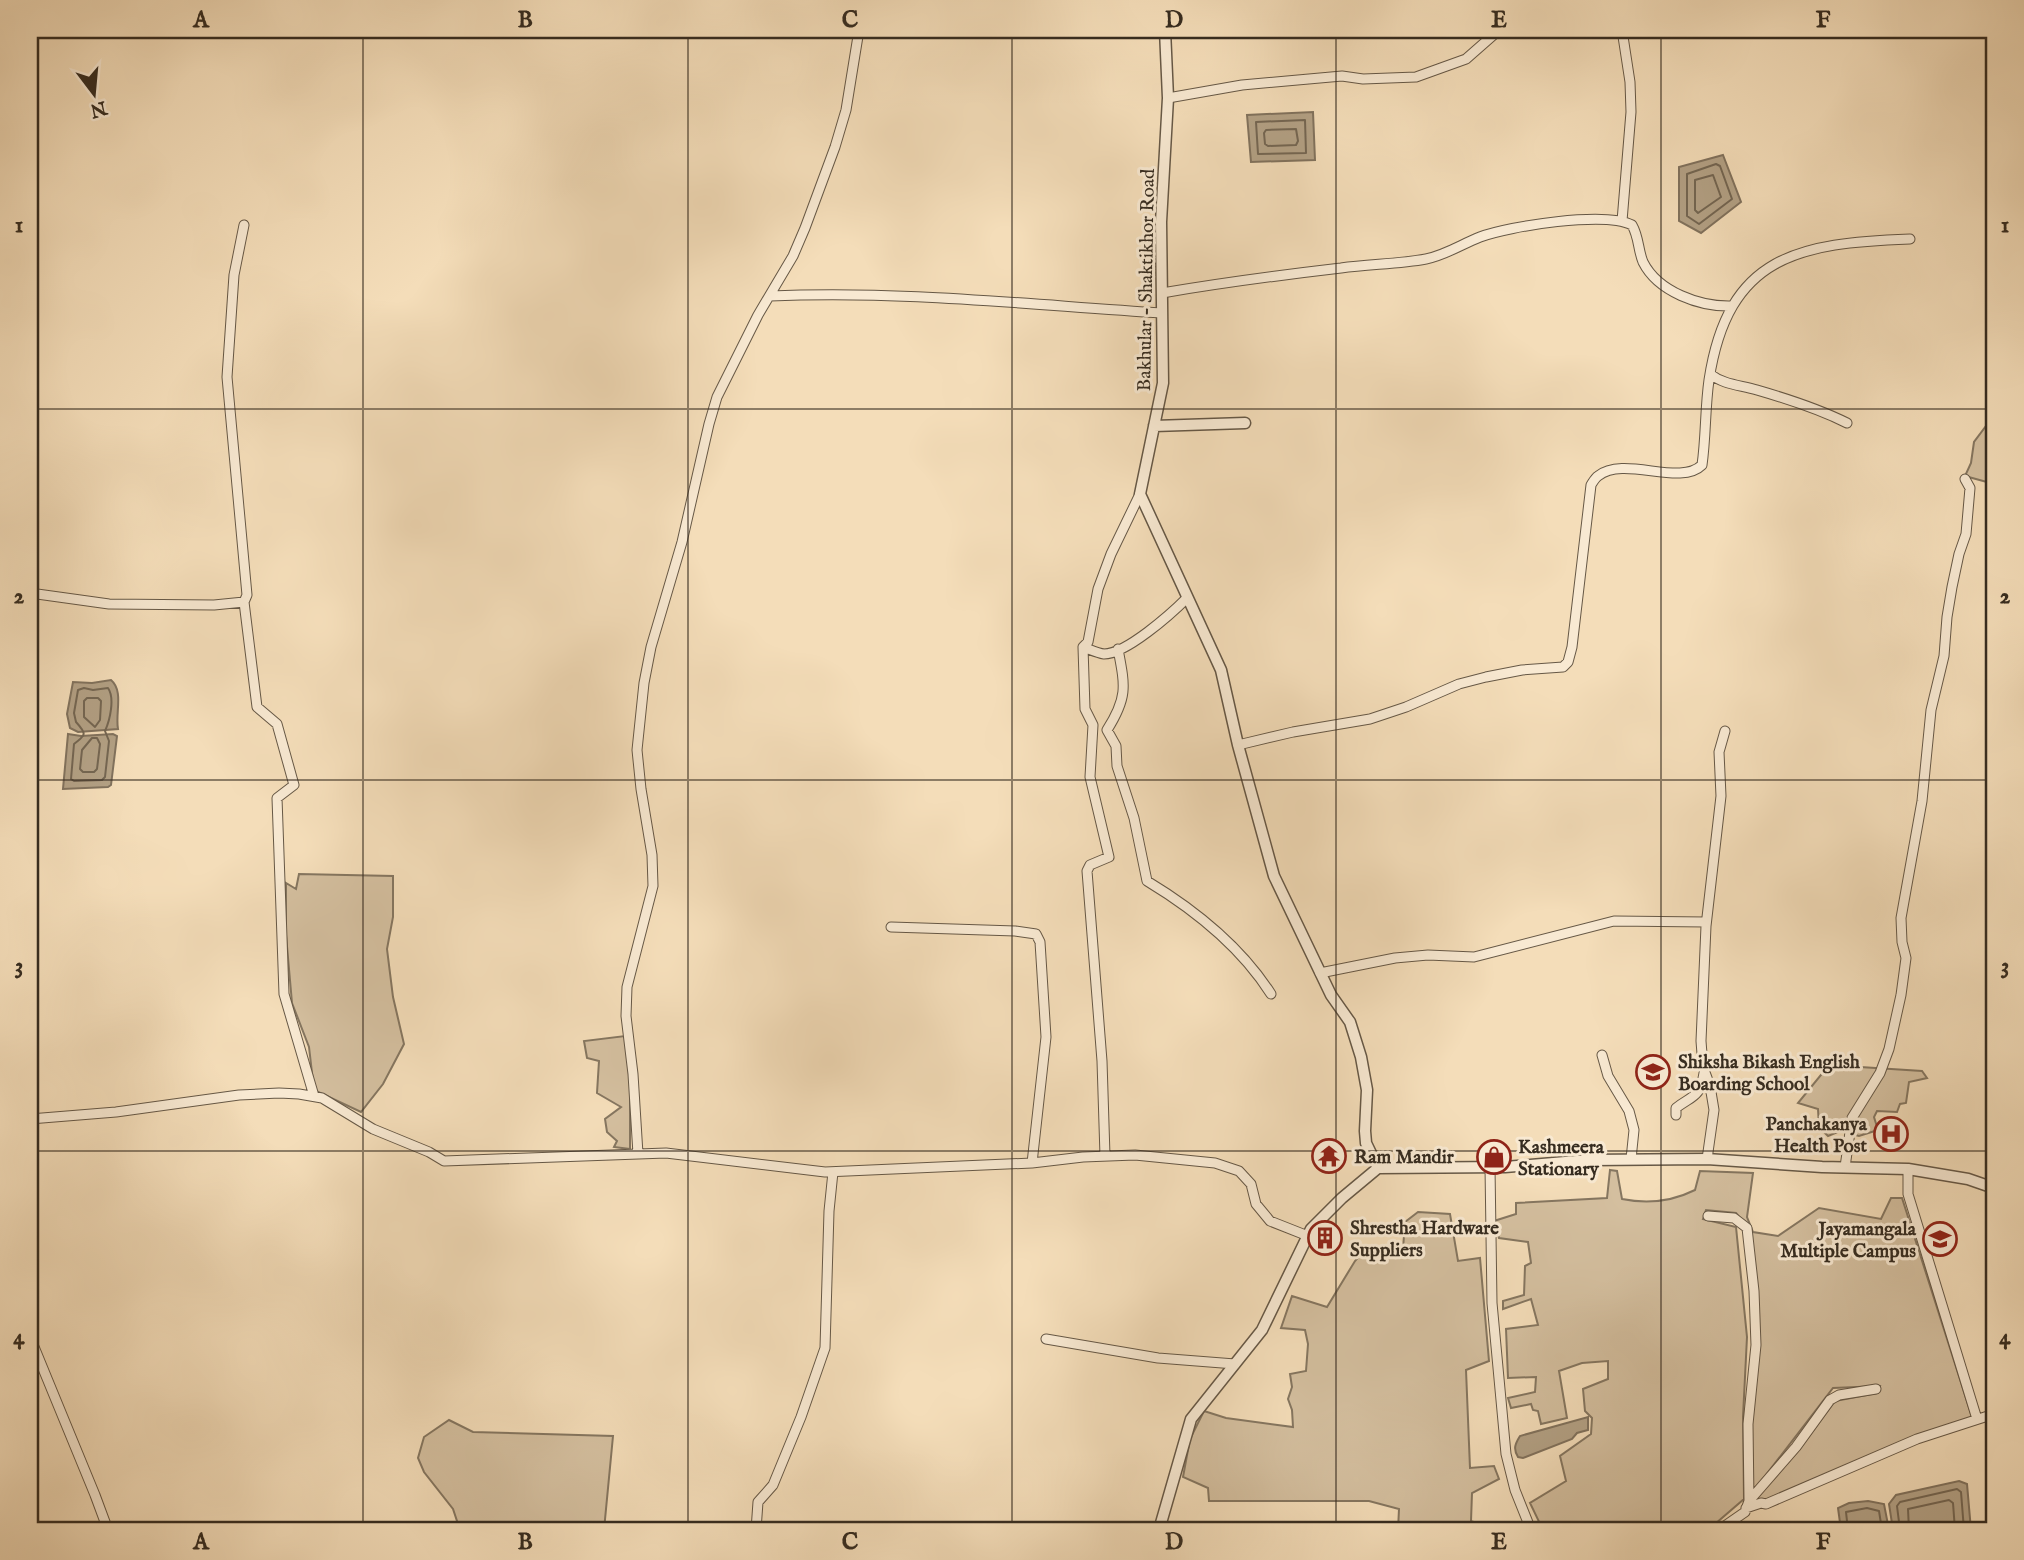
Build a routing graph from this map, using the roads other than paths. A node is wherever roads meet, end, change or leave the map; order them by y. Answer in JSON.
{"nodes":[{"id":1,"x":859,"y":30,"type":"edge"},
{"id":2,"x":1165,"y":30,"type":"edge"},
{"id":3,"x":1499,"y":30,"type":"edge"},
{"id":4,"x":1622,"y":30,"type":"edge"},
{"id":5,"x":1168,"y":98,"type":"junction"},
{"id":6,"x":1622,"y":221,"type":"junction"},
{"id":7,"x":244,"y":225,"type":"dead end"},
{"id":8,"x":1910,"y":239,"type":"dead end"},
{"id":9,"x":1162,"y":293,"type":"junction"},
{"id":10,"x":771,"y":296,"type":"junction"},
{"id":11,"x":1732,"y":306,"type":"junction"},
{"id":12,"x":1162,"y":313,"type":"junction"},
{"id":13,"x":1710,"y":374,"type":"junction"},
{"id":14,"x":1245,"y":423,"type":"dead end"},
{"id":15,"x":1847,"y":423,"type":"dead end"},
{"id":16,"x":1154,"y":426,"type":"junction"},
{"id":17,"x":1965,"y":479,"type":"dead end"},
{"id":18,"x":1140,"y":494,"type":"junction"},
{"id":19,"x":30,"y":593,"type":"edge"},
{"id":20,"x":1187,"y":598,"type":"junction"},
{"id":21,"x":244,"y":602,"type":"junction"},
{"id":22,"x":1083,"y":647,"type":"junction"},
{"id":23,"x":1118,"y":649,"type":"junction"},
{"id":24,"x":1725,"y":731,"type":"dead end"},
{"id":25,"x":1238,"y":745,"type":"junction"},
{"id":26,"x":1706,"y":922,"type":"junction"},
{"id":27,"x":891,"y":927,"type":"dead end"},
{"id":28,"x":1320,"y":973,"type":"junction"},
{"id":29,"x":1271,"y":995,"type":"dead end"},
{"id":30,"x":1602,"y":1055,"type":"dead end"},
{"id":31,"x":1704,"y":1071,"type":"junction"},
{"id":32,"x":314,"y":1096,"type":"junction"},
{"id":33,"x":1676,"y":1115,"type":"dead end"},
{"id":34,"x":30,"y":1119,"type":"edge"},
{"id":35,"x":638,"y":1154,"type":"junction"},
{"id":36,"x":1105,"y":1156,"type":"junction"},
{"id":37,"x":1631,"y":1159,"type":"junction"},
{"id":38,"x":1707,"y":1159,"type":"junction"},
{"id":39,"x":1032,"y":1163,"type":"junction"},
{"id":40,"x":1490,"y":1167,"type":"junction"},
{"id":41,"x":1845,"y":1167,"type":"junction"},
{"id":42,"x":1378,"y":1168,"type":"junction"},
{"id":43,"x":1908,"y":1169,"type":"junction"},
{"id":44,"x":833,"y":1172,"type":"junction"},
{"id":45,"x":1994,"y":1188,"type":"edge"},
{"id":46,"x":1708,"y":1216,"type":"dead end"},
{"id":47,"x":1308,"y":1236,"type":"junction"},
{"id":48,"x":30,"y":1337,"type":"edge"},
{"id":49,"x":1046,"y":1339,"type":"dead end"},
{"id":50,"x":1235,"y":1364,"type":"junction"},
{"id":51,"x":1876,"y":1389,"type":"dead end"},
{"id":52,"x":1994,"y":1414,"type":"edge"},
{"id":53,"x":1977,"y":1419,"type":"junction"},
{"id":54,"x":1747,"y":1504,"type":"junction"},
{"id":55,"x":108,"y":1530,"type":"edge"},
{"id":56,"x":755,"y":1530,"type":"edge"},
{"id":57,"x":1159,"y":1530,"type":"edge"},
{"id":58,"x":1531,"y":1530,"type":"edge"},
{"id":59,"x":1719,"y":1530,"type":"edge"}],
"edges":[{"from":1,"to":10,"type":"street"},
{"from":2,"to":5,"type":"street","name":"Bakhular - Shaktikhor Road"},
{"from":3,"to":5,"type":"street"},
{"from":4,"to":6,"type":"street"},
{"from":5,"to":9,"type":"street","name":"Bakhular - Shaktikhor Road"},
{"from":6,"to":9,"type":"street"},
{"from":6,"to":11,"type":"street"},
{"from":7,"to":21,"type":"street"},
{"from":8,"to":11,"type":"street"},
{"from":9,"to":12,"type":"street","name":"Bakhular - Shaktikhor Road"},
{"from":10,"to":12,"type":"street"},
{"from":10,"to":35,"type":"street"},
{"from":11,"to":13,"type":"street"},
{"from":12,"to":16,"type":"street","name":"Bakhular - Shaktikhor Road"},
{"from":13,"to":15,"type":"street"},
{"from":13,"to":25,"type":"street"},
{"from":14,"to":16,"type":"street"},
{"from":16,"to":18,"type":"street","name":"Bakhular - Shaktikhor Road"},
{"from":17,"to":41,"type":"street"},
{"from":18,"to":20,"type":"street"},
{"from":18,"to":22,"type":"street"},
{"from":19,"to":21,"type":"street"},
{"from":20,"to":23,"type":"street"},
{"from":20,"to":25,"type":"street"},
{"from":21,"to":32,"type":"street"},
{"from":22,"to":23,"type":"street"},
{"from":22,"to":36,"type":"street"},
{"from":23,"to":29,"type":"street"},
{"from":24,"to":26,"type":"street"},
{"from":25,"to":28,"type":"street"},
{"from":26,"to":28,"type":"street"},
{"from":26,"to":31,"type":"street"},
{"from":27,"to":39,"type":"street"},
{"from":28,"to":42,"type":"street"},
{"from":30,"to":37,"type":"street"},
{"from":31,"to":33,"type":"street"},
{"from":31,"to":38,"type":"street"},
{"from":32,"to":34,"type":"street"},
{"from":32,"to":35,"type":"street"},
{"from":35,"to":44,"type":"street"},
{"from":36,"to":39,"type":"street"},
{"from":36,"to":47,"type":"street"},
{"from":37,"to":38,"type":"street"},
{"from":37,"to":40,"type":"street"},
{"from":38,"to":41,"type":"street"},
{"from":39,"to":44,"type":"street"},
{"from":40,"to":42,"type":"street"},
{"from":40,"to":58,"type":"street"},
{"from":41,"to":43,"type":"street"},
{"from":42,"to":47,"type":"street"},
{"from":43,"to":45,"type":"street"},
{"from":43,"to":53,"type":"street"},
{"from":44,"to":56,"type":"street"},
{"from":46,"to":54,"type":"street"},
{"from":47,"to":50,"type":"street"},
{"from":48,"to":55,"type":"street"},
{"from":49,"to":50,"type":"street"},
{"from":50,"to":57,"type":"street"},
{"from":51,"to":54,"type":"street"},
{"from":52,"to":53,"type":"street"},
{"from":53,"to":54,"type":"street"},
{"from":54,"to":59,"type":"street"}]}
